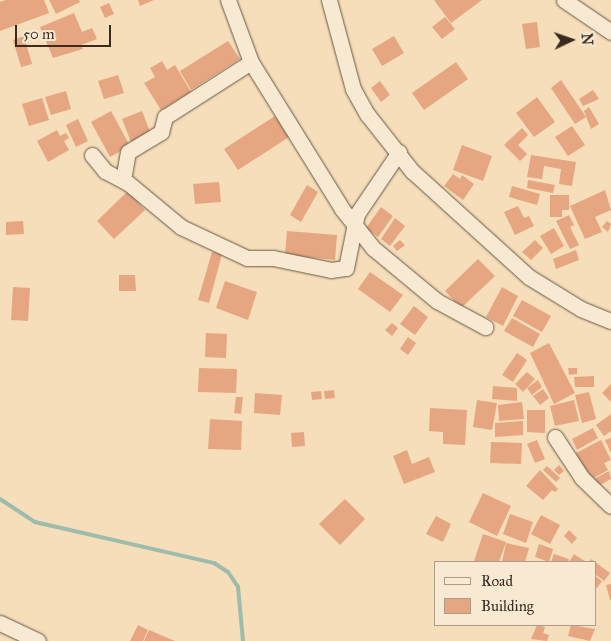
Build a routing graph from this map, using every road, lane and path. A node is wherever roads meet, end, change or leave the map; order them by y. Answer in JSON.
{"nodes":[{"id":1,"x":228,"y":0,"type":"edge"},
{"id":2,"x":329,"y":0,"type":"edge"},
{"id":3,"x":564,"y":0,"type":"edge"},
{"id":4,"x":611,"y":32,"type":"edge"},
{"id":5,"x":251,"y":62,"type":"junction"},
{"id":6,"x":399,"y":152,"type":"junction"},
{"id":7,"x":92,"y":155,"type":"dead end"},
{"id":8,"x":123,"y":180,"type":"junction"},
{"id":9,"x":356,"y":226,"type":"junction"},
{"id":10,"x":611,"y":321,"type":"edge"},
{"id":11,"x":486,"y":327,"type":"dead end"},
{"id":12,"x":555,"y":437,"type":"dead end"},
{"id":13,"x":611,"y":506,"type":"edge"},
{"id":14,"x":0,"y":623,"type":"edge"},
{"id":15,"x":38,"y":641,"type":"edge"}],
"edges":[{"from":1,"to":5,"type":"street"},
{"from":2,"to":6,"type":"street"},
{"from":3,"to":4,"type":"street"},
{"from":5,"to":8,"type":"street"},
{"from":5,"to":9,"type":"street"},
{"from":6,"to":9,"type":"street"},
{"from":6,"to":10,"type":"street"},
{"from":7,"to":8,"type":"street"},
{"from":8,"to":9,"type":"street"},
{"from":9,"to":11,"type":"street"},
{"from":12,"to":13,"type":"street"},
{"from":14,"to":15,"type":"street"}]}
